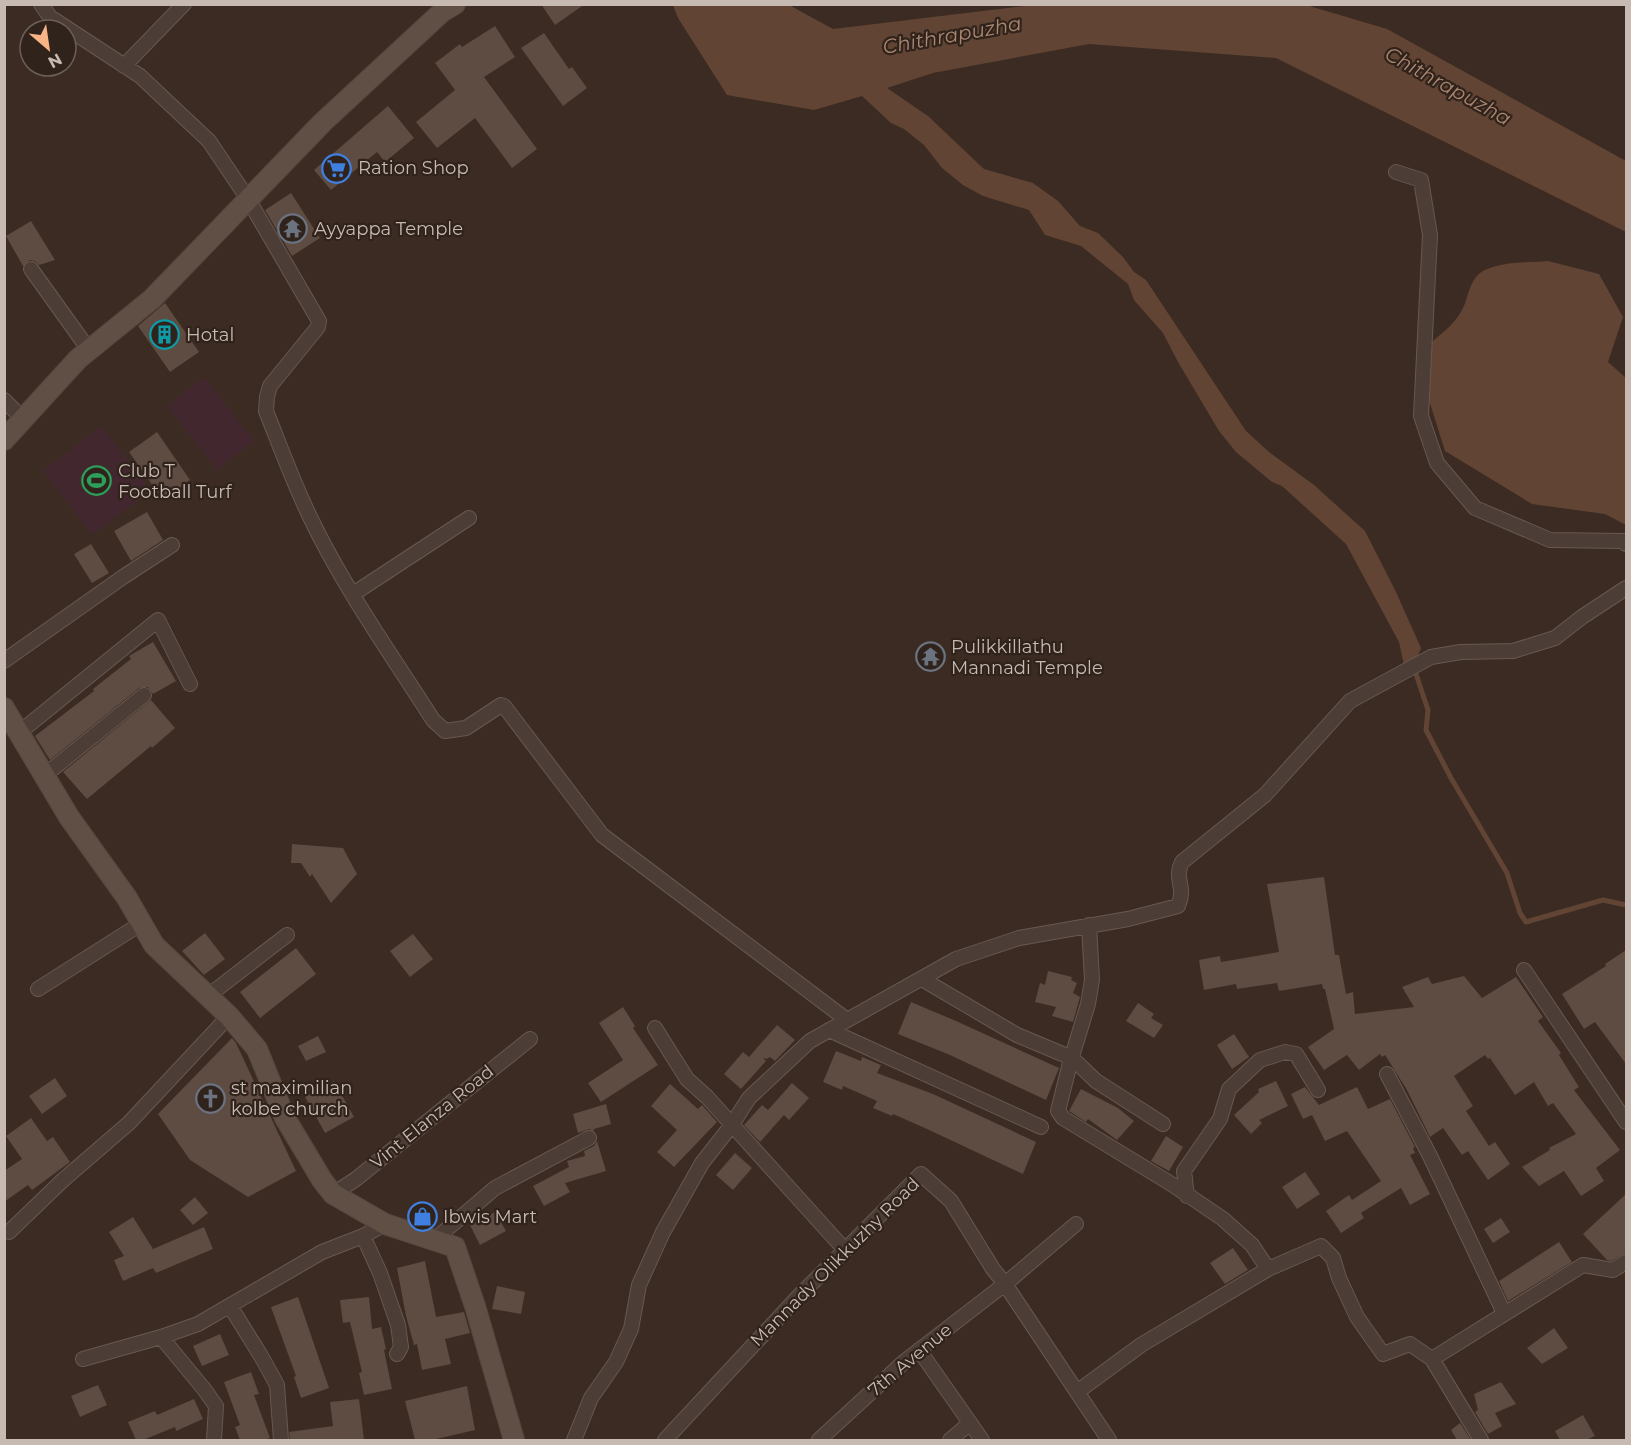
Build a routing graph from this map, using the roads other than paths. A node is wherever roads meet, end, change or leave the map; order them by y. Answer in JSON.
{"nodes":[{"id":1,"x":41,"y":4,"type":"edge"},
{"id":2,"x":184,"y":4,"type":"edge"},
{"id":3,"x":455,"y":4,"type":"edge"},
{"id":4,"x":124,"y":66,"type":"junction"},
{"id":5,"x":1396,"y":172,"type":"dead end"},
{"id":6,"x":248,"y":199,"type":"junction"},
{"id":7,"x":31,"y":269,"type":"dead end"},
{"id":8,"x":89,"y":350,"type":"junction"},
{"id":9,"x":4,"y":400,"type":"edge"},
{"id":10,"x":24,"y":420,"type":"junction"},
{"id":11,"x":4,"y":440,"type":"edge"},
{"id":12,"x":469,"y":518,"type":"dead end"},
{"id":13,"x":1626,"y":544,"type":"edge"},
{"id":14,"x":171,"y":545,"type":"dead end"},
{"id":15,"x":1626,"y":588,"type":"edge"},
{"id":16,"x":353,"y":594,"type":"junction"},
{"id":17,"x":4,"y":661,"type":"edge"},
{"id":18,"x":190,"y":684,"type":"dead end"},
{"id":19,"x":144,"y":695,"type":"dead end"},
{"id":20,"x":4,"y":708,"type":"edge"},
{"id":21,"x":20,"y":732,"type":"junction"},
{"id":22,"x":45,"y":775,"type":"junction"},
{"id":23,"x":142,"y":923,"type":"junction"},
{"id":24,"x":1089,"y":925,"type":"junction"},
{"id":25,"x":287,"y":935,"type":"dead end"},
{"id":26,"x":1524,"y":970,"type":"dead end"},
{"id":27,"x":922,"y":979,"type":"junction"},
{"id":28,"x":38,"y":989,"type":"dead end"},
{"id":29,"x":208,"y":996,"type":"junction"},
{"id":30,"x":229,"y":1016,"type":"junction"},
{"id":31,"x":847,"y":1020,"type":"junction"},
{"id":32,"x":655,"y":1028,"type":"dead end"},
{"id":33,"x":829,"y":1030,"type":"junction"},
{"id":34,"x":530,"y":1039,"type":"dead end"},
{"id":35,"x":1072,"y":1058,"type":"junction"},
{"id":36,"x":1388,"y":1074,"type":"dead end"},
{"id":37,"x":1318,"y":1090,"type":"dead end"},
{"id":38,"x":1626,"y":1122,"type":"edge"},
{"id":39,"x":1162,"y":1124,"type":"dead end"},
{"id":40,"x":731,"y":1126,"type":"junction"},
{"id":41,"x":1041,"y":1126,"type":"dead end"},
{"id":42,"x":589,"y":1138,"type":"dead end"},
{"id":43,"x":333,"y":1194,"type":"junction"},
{"id":44,"x":1187,"y":1196,"type":"junction"},
{"id":45,"x":385,"y":1224,"type":"junction"},
{"id":46,"x":1076,"y":1224,"type":"dead end"},
{"id":47,"x":9,"y":1232,"type":"dead end"},
{"id":48,"x":363,"y":1236,"type":"junction"},
{"id":49,"x":433,"y":1241,"type":"junction"},
{"id":50,"x":845,"y":1250,"type":"junction"},
{"id":51,"x":1626,"y":1262,"type":"edge"},
{"id":52,"x":1268,"y":1269,"type":"junction"},
{"id":53,"x":1005,"y":1284,"type":"junction"},
{"id":54,"x":230,"y":1306,"type":"junction"},
{"id":55,"x":1504,"y":1313,"type":"junction"},
{"id":56,"x":161,"y":1337,"type":"junction"},
{"id":57,"x":919,"y":1350,"type":"junction"},
{"id":58,"x":396,"y":1354,"type":"dead end"},
{"id":59,"x":83,"y":1359,"type":"dead end"},
{"id":60,"x":1432,"y":1359,"type":"junction"},
{"id":61,"x":1077,"y":1392,"type":"junction"},
{"id":62,"x":970,"y":1423,"type":"junction"},
{"id":63,"x":214,"y":1440,"type":"edge"},
{"id":64,"x":281,"y":1440,"type":"edge"},
{"id":65,"x":514,"y":1440,"type":"edge"},
{"id":66,"x":574,"y":1440,"type":"edge"},
{"id":67,"x":665,"y":1440,"type":"edge"},
{"id":68,"x":819,"y":1440,"type":"edge"},
{"id":69,"x":950,"y":1440,"type":"edge"},
{"id":70,"x":982,"y":1440,"type":"edge"},
{"id":71,"x":1109,"y":1440,"type":"edge"},
{"id":72,"x":1481,"y":1440,"type":"edge"}],
"edges":[{"from":1,"to":4,"type":"street"},
{"from":2,"to":4,"type":"street"},
{"from":3,"to":6,"type":"main road"},
{"from":4,"to":6,"type":"street"},
{"from":5,"to":13,"type":"street"},
{"from":6,"to":8,"type":"main road"},
{"from":6,"to":16,"type":"street"},
{"from":7,"to":8,"type":"street"},
{"from":8,"to":10,"type":"main road"},
{"from":9,"to":10,"type":"street"},
{"from":10,"to":11,"type":"main road"},
{"from":12,"to":16,"type":"street"},
{"from":14,"to":17,"type":"street"},
{"from":15,"to":24,"type":"street"},
{"from":16,"to":31,"type":"street"},
{"from":18,"to":21,"type":"street"},
{"from":19,"to":22,"type":"street"},
{"from":20,"to":21,"type":"main road"},
{"from":21,"to":22,"type":"main road"},
{"from":22,"to":23,"type":"main road"},
{"from":23,"to":28,"type":"street"},
{"from":23,"to":29,"type":"main road"},
{"from":24,"to":27,"type":"street"},
{"from":24,"to":35,"type":"street"},
{"from":25,"to":29,"type":"street"},
{"from":26,"to":38,"type":"street"},
{"from":27,"to":31,"type":"street"},
{"from":27,"to":35,"type":"street"},
{"from":29,"to":30,"type":"main road"},
{"from":30,"to":43,"type":"main road"},
{"from":30,"to":47,"type":"street"},
{"from":31,"to":33,"type":"street"},
{"from":32,"to":40,"type":"street"},
{"from":33,"to":40,"type":"street"},
{"from":33,"to":41,"type":"street"},
{"from":34,"to":43,"type":"street","name":"Vint Elanza Road"},
{"from":35,"to":39,"type":"street"},
{"from":35,"to":44,"type":"street"},
{"from":36,"to":55,"type":"street"},
{"from":37,"to":44,"type":"street"},
{"from":40,"to":50,"type":"street"},
{"from":40,"to":66,"type":"street"},
{"from":42,"to":49,"type":"street"},
{"from":43,"to":45,"type":"main road"},
{"from":44,"to":52,"type":"street"},
{"from":45,"to":48,"type":"street"},
{"from":45,"to":49,"type":"main road"},
{"from":46,"to":53,"type":"street"},
{"from":48,"to":54,"type":"street"},
{"from":48,"to":58,"type":"street"},
{"from":49,"to":65,"type":"main road"},
{"from":50,"to":53,"type":"street","name":"Mannady Olikkuzhy Road"},
{"from":50,"to":67,"type":"street","name":"Mannady Olikkuzhy Road"},
{"from":51,"to":55,"type":"street"},
{"from":52,"to":60,"type":"street"},
{"from":52,"to":61,"type":"street"},
{"from":53,"to":57,"type":"street","name":"7th Avenue"},
{"from":53,"to":61,"type":"street"},
{"from":54,"to":56,"type":"street"},
{"from":54,"to":64,"type":"street"},
{"from":55,"to":60,"type":"street"},
{"from":56,"to":59,"type":"street"},
{"from":56,"to":63,"type":"street"},
{"from":57,"to":62,"type":"street"},
{"from":57,"to":68,"type":"street","name":"7th Avenue"},
{"from":60,"to":72,"type":"street"},
{"from":61,"to":71,"type":"street"},
{"from":62,"to":69,"type":"street"},
{"from":62,"to":70,"type":"street"}]}
